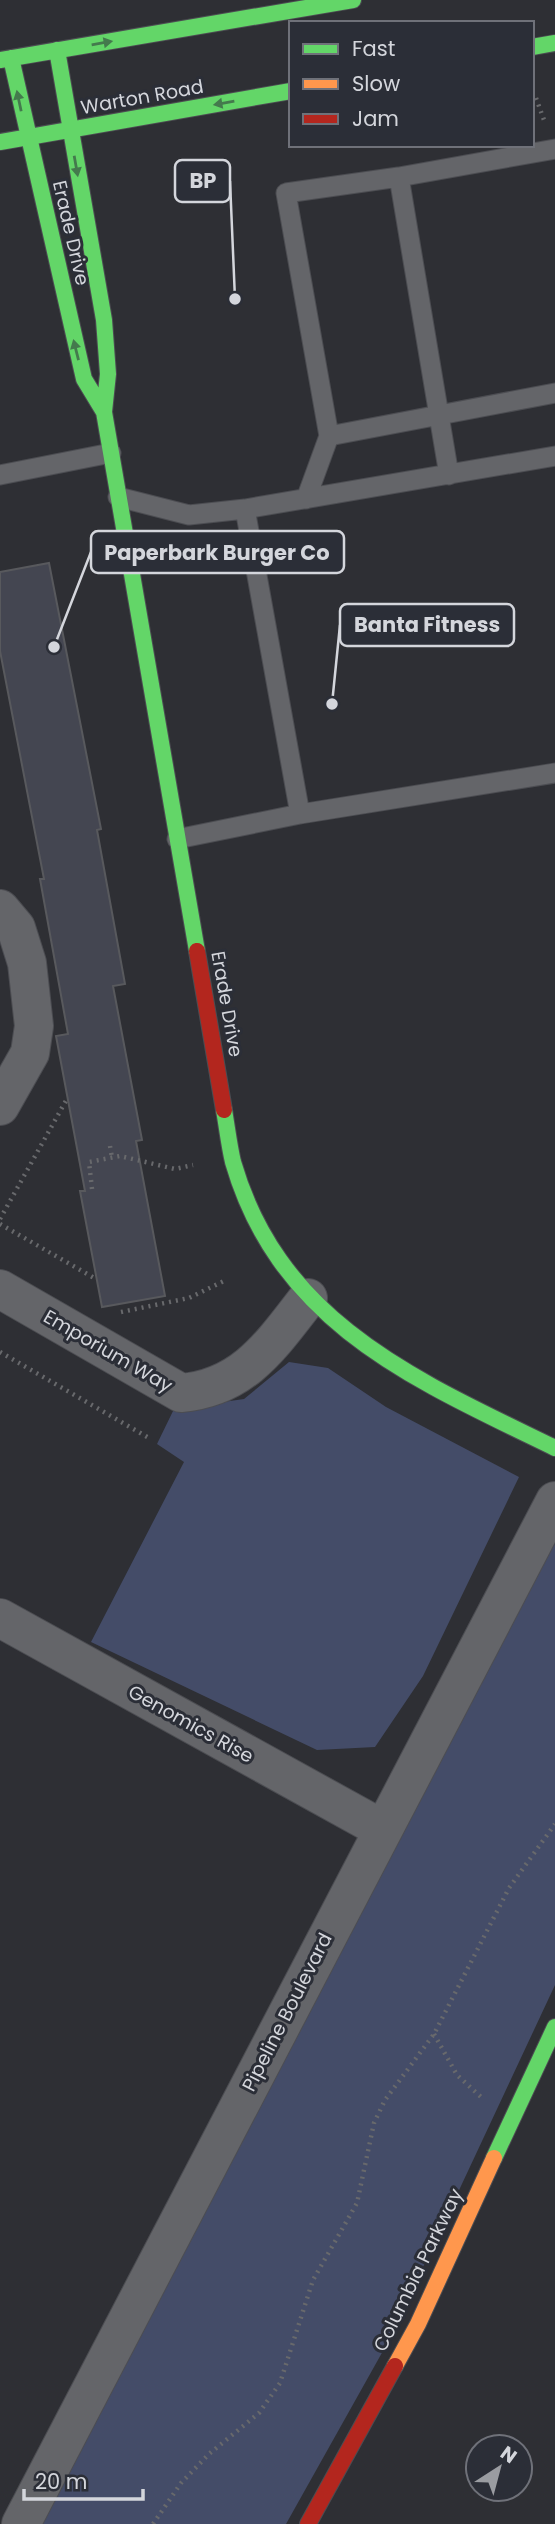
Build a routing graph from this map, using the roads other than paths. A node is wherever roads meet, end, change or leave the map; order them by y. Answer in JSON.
{"nodes":[{"id":1,"x":353,"y":0,"type":"edge"},
{"id":2,"x":555,"y":43,"type":"edge"},
{"id":3,"x":534,"y":47,"type":"edge"},
{"id":4,"x":57,"y":50,"type":"junction"},
{"id":5,"x":5,"y":59,"type":"edge"},
{"id":6,"x":289,"y":91,"type":"edge"},
{"id":7,"x":70,"y":131,"type":"junction"},
{"id":8,"x":27,"y":138,"type":"junction"},
{"id":9,"x":0,"y":142,"type":"edge"},
{"id":10,"x":555,"y":149,"type":"edge"},
{"id":11,"x":399,"y":177,"type":"junction"},
{"id":12,"x":555,"y":393,"type":"edge"},
{"id":13,"x":104,"y":412,"type":"junction"},
{"id":14,"x":438,"y":415,"type":"junction"},
{"id":15,"x":329,"y":436,"type":"junction"},
{"id":16,"x":111,"y":453,"type":"junction"},
{"id":17,"x":555,"y":456,"type":"edge"},
{"id":18,"x":0,"y":475,"type":"edge"},
{"id":19,"x":449,"y":475,"type":"junction"},
{"id":20,"x":118,"y":497,"type":"junction"},
{"id":21,"x":306,"y":499,"type":"junction"},
{"id":22,"x":245,"y":509,"type":"junction"},
{"id":23,"x":555,"y":773,"type":"edge"},
{"id":24,"x":300,"y":814,"type":"junction"},
{"id":25,"x":177,"y":839,"type":"junction"},
{"id":26,"x":0,"y":909,"type":"edge"},
{"id":27,"x":0,"y":1106,"type":"edge"},
{"id":28,"x":0,"y":1289,"type":"edge"},
{"id":29,"x":308,"y":1298,"type":"junction"},
{"id":30,"x":555,"y":1448,"type":"edge"},
{"id":31,"x":555,"y":1501,"type":"edge"},
{"id":32,"x":5,"y":1634,"type":"edge"},
{"id":33,"x":382,"y":1829,"type":"junction"},
{"id":34,"x":555,"y":2027,"type":"edge"},
{"id":35,"x":21,"y":2524,"type":"edge"},
{"id":36,"x":307,"y":2524,"type":"edge"}],
"edges":[{"from":4,"to":1,"type":"street","one_way":true},
{"from":2,"to":3,"type":"street"},
{"from":4,"to":5,"type":"street"},
{"from":4,"to":7,"type":"street","name":"Erade Drive"},
{"from":8,"to":5,"type":"street","name":"Erade Drive","one_way":true},
{"from":6,"to":7,"type":"street","name":"Warton Road","one_way":true},
{"from":7,"to":8,"type":"street","name":"Warton Road"},
{"from":7,"to":13,"type":"street","name":"Erade Drive","one_way":true},
{"from":8,"to":9,"type":"street","name":"Warton Road"},
{"from":13,"to":8,"type":"street","name":"Erade Drive","one_way":true},
{"from":10,"to":11,"type":"lane"},
{"from":11,"to":14,"type":"lane"},
{"from":11,"to":15,"type":"lane"},
{"from":12,"to":14,"type":"lane"},
{"from":13,"to":16,"type":"street","name":"Erade Drive"},
{"from":14,"to":15,"type":"lane"},
{"from":14,"to":19,"type":"lane"},
{"from":15,"to":21,"type":"lane"},
{"from":16,"to":18,"type":"lane"},
{"from":16,"to":20,"type":"street","name":"Erade Drive"},
{"from":17,"to":19,"type":"lane"},
{"from":19,"to":21,"type":"lane"},
{"from":20,"to":22,"type":"lane"},
{"from":20,"to":25,"type":"street","name":"Erade Drive"},
{"from":21,"to":22,"type":"lane"},
{"from":22,"to":24,"type":"lane"},
{"from":23,"to":24,"type":"lane"},
{"from":24,"to":25,"type":"lane"},
{"from":25,"to":29,"type":"street","name":"Erade Drive"},
{"from":26,"to":27,"type":"street"},
{"from":28,"to":29,"type":"street","name":"Emporium Way"},
{"from":29,"to":30,"type":"street","name":"Erade Drive"},
{"from":31,"to":33,"type":"street","name":"Pipeline Boulevard"},
{"from":32,"to":33,"type":"street","name":"Genomics Rise"},
{"from":33,"to":35,"type":"street","name":"Pipeline Boulevard"},
{"from":34,"to":36,"type":"street","name":"Columbia Parkway"}]}
